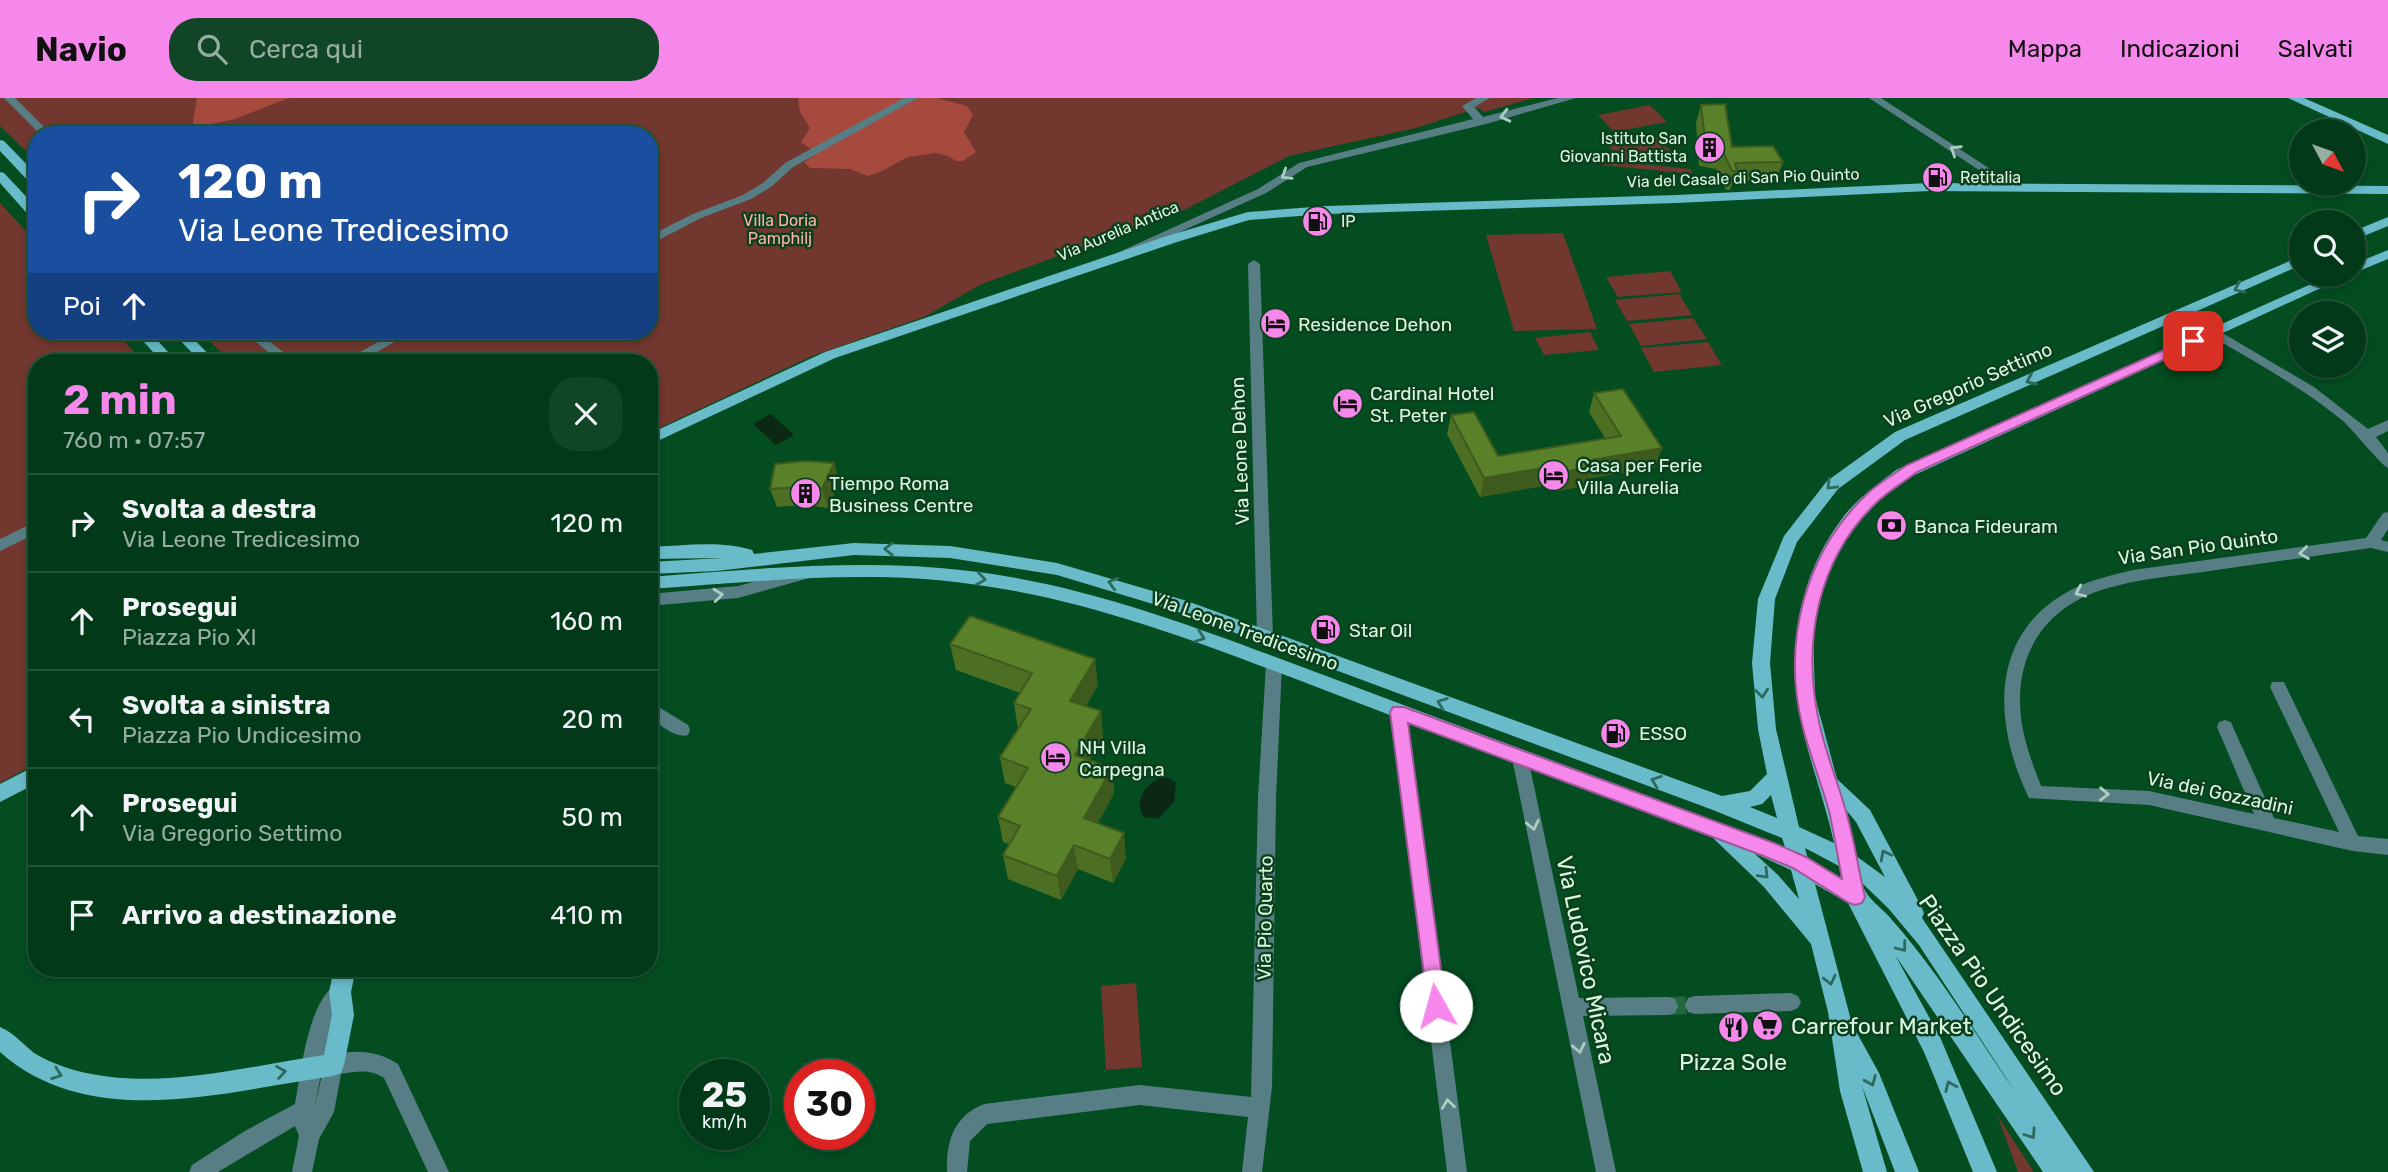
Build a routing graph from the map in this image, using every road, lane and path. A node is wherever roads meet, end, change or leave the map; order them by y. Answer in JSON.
{"nodes":[{"id":1,"x":9,"y":98,"type":"edge"},
{"id":2,"x":913,"y":98,"type":"edge"},
{"id":3,"x":1485,"y":98,"type":"edge"},
{"id":4,"x":1571,"y":98,"type":"edge"},
{"id":5,"x":1874,"y":98,"type":"edge"},
{"id":6,"x":2294,"y":98,"type":"edge"},
{"id":7,"x":1482,"y":122,"type":"junction"},
{"id":8,"x":38,"y":126,"type":"edge"},
{"id":9,"x":2388,"y":141,"type":"edge"},
{"id":10,"x":0,"y":144,"type":"edge"},
{"id":11,"x":28,"y":174,"type":"edge"},
{"id":12,"x":0,"y":176,"type":"edge"},
{"id":13,"x":2012,"y":187,"type":"junction"},
{"id":14,"x":2289,"y":190,"type":"edge"},
{"id":15,"x":2388,"y":190,"type":"edge"},
{"id":16,"x":1262,"y":191,"type":"junction"},
{"id":17,"x":2366,"y":191,"type":"edge"},
{"id":18,"x":2366,"y":193,"type":"edge"},
{"id":19,"x":2388,"y":199,"type":"edge"},
{"id":20,"x":28,"y":206,"type":"edge"},
{"id":21,"x":1248,"y":216,"type":"junction"},
{"id":22,"x":2388,"y":221,"type":"edge"},
{"id":23,"x":2366,"y":231,"type":"edge"},
{"id":24,"x":658,"y":236,"type":"edge"},
{"id":25,"x":2388,"y":254,"type":"edge"},
{"id":26,"x":1107,"y":261,"type":"junction"},
{"id":27,"x":1254,"y":264,"type":"dead end"},
{"id":28,"x":2366,"y":264,"type":"edge"},
{"id":29,"x":2289,"y":265,"type":"edge"},
{"id":30,"x":2315,"y":287,"type":"edge"},
{"id":31,"x":2214,"y":332,"type":"junction"},
{"id":32,"x":149,"y":340,"type":"edge"},
{"id":33,"x":187,"y":340,"type":"edge"},
{"id":34,"x":260,"y":340,"type":"edge"},
{"id":35,"x":391,"y":340,"type":"edge"},
{"id":36,"x":163,"y":354,"type":"edge"},
{"id":37,"x":201,"y":354,"type":"edge"},
{"id":38,"x":278,"y":354,"type":"edge"},
{"id":39,"x":364,"y":354,"type":"edge"},
{"id":40,"x":2388,"y":425,"type":"edge"},
{"id":41,"x":2367,"y":435,"type":"junction"},
{"id":42,"x":658,"y":436,"type":"edge"},
{"id":43,"x":2388,"y":463,"type":"edge"},
{"id":44,"x":2388,"y":517,"type":"edge"},
{"id":45,"x":28,"y":531,"type":"edge"},
{"id":46,"x":2371,"y":543,"type":"junction"},
{"id":47,"x":0,"y":546,"type":"edge"},
{"id":48,"x":2388,"y":547,"type":"edge"},
{"id":49,"x":658,"y":553,"type":"edge"},
{"id":50,"x":774,"y":557,"type":"junction"},
{"id":51,"x":658,"y":568,"type":"edge"},
{"id":52,"x":815,"y":571,"type":"junction"},
{"id":53,"x":658,"y":582,"type":"edge"},
{"id":54,"x":658,"y":599,"type":"edge"},
{"id":55,"x":1265,"y":637,"type":"junction"},
{"id":56,"x":1274,"y":664,"type":"junction"},
{"id":57,"x":2278,"y":687,"type":"dead end"},
{"id":58,"x":1399,"y":712,"type":"junction"},
{"id":59,"x":658,"y":714,"type":"edge"},
{"id":60,"x":2225,"y":727,"type":"dead end"},
{"id":61,"x":682,"y":730,"type":"dead end"},
{"id":62,"x":1520,"y":758,"type":"junction"},
{"id":63,"x":1778,"y":776,"type":"junction"},
{"id":64,"x":28,"y":778,"type":"edge"},
{"id":65,"x":1827,"y":783,"type":"junction"},
{"id":66,"x":2035,"y":793,"type":"joint"},
{"id":67,"x":0,"y":794,"type":"edge"},
{"id":68,"x":1720,"y":804,"type":"junction"},
{"id":69,"x":2268,"y":825,"type":"junction"},
{"id":70,"x":1713,"y":830,"type":"junction"},
{"id":71,"x":1792,"y":834,"type":"junction"},
{"id":72,"x":2353,"y":843,"type":"junction"},
{"id":73,"x":2388,"y":847,"type":"edge"},
{"id":74,"x":1847,"y":860,"type":"junction"},
{"id":75,"x":1799,"y":863,"type":"junction"},
{"id":76,"x":1855,"y":897,"type":"junction"},
{"id":77,"x":1926,"y":938,"type":"junction"},
{"id":78,"x":1820,"y":939,"type":"junction"},
{"id":79,"x":343,"y":977,"type":"edge"},
{"id":80,"x":1791,"y":1002,"type":"dead end"},
{"id":81,"x":1695,"y":1005,"type":"tunnel mouth"},
{"id":82,"x":1668,"y":1006,"type":"tunnel mouth"},
{"id":83,"x":1570,"y":1007,"type":"junction"},
{"id":84,"x":1841,"y":1020,"type":"junction"},
{"id":85,"x":0,"y":1038,"type":"edge"},
{"id":86,"x":323,"y":1066,"type":"junction"},
{"id":87,"x":1261,"y":1108,"type":"junction"},
{"id":88,"x":304,"y":1110,"type":"junction"},
{"id":89,"x":309,"y":1136,"type":"junction"},
{"id":90,"x":199,"y":1172,"type":"edge"},
{"id":91,"x":302,"y":1172,"type":"edge"},
{"id":92,"x":439,"y":1172,"type":"edge"},
{"id":93,"x":957,"y":1172,"type":"edge"},
{"id":94,"x":1252,"y":1172,"type":"edge"},
{"id":95,"x":1457,"y":1172,"type":"edge"},
{"id":96,"x":1606,"y":1172,"type":"edge"},
{"id":97,"x":1875,"y":1172,"type":"edge"},
{"id":98,"x":1907,"y":1172,"type":"edge"},
{"id":99,"x":1985,"y":1172,"type":"edge"},
{"id":100,"x":2057,"y":1172,"type":"edge"},
{"id":101,"x":2082,"y":1172,"type":"edge"}],
"edges":[{"from":1,"to":8,"type":"street"},
{"from":2,"to":24,"type":"street"},
{"from":3,"to":7,"type":"street"},
{"from":4,"to":7,"type":"street","name":"Via Aurelia Antica","one_way":true},
{"from":13,"to":5,"type":"street","one_way":true},
{"from":6,"to":9,"type":"main road"},
{"from":7,"to":16,"type":"street","name":"Via Aurelia Antica","one_way":true},
{"from":10,"to":11,"type":"main road"},
{"from":12,"to":20,"type":"main road"},
{"from":13,"to":14,"type":"main road","name":"Via del Casale di San Pio Quinto"},
{"from":13,"to":21,"type":"main road","name":"Via del Casale di San Pio Quinto"},
{"from":15,"to":17,"type":"main road","name":"Via del Casale di San Pio Quinto"},
{"from":16,"to":21,"type":"street"},
{"from":16,"to":26,"type":"street","name":"Via Aurelia Antica"},
{"from":18,"to":19,"type":"main road"},
{"from":21,"to":26,"type":"main road","name":"Via del Casale di San Pio Quinto"},
{"from":22,"to":23,"type":"main road"},
{"from":25,"to":28,"type":"main road"},
{"from":26,"to":42,"type":"main road","name":"Via Aurelia Antica"},
{"from":27,"to":55,"type":"street","name":"Via Leone Dehon"},
{"from":29,"to":63,"type":"main road","name":"Via Gregorio Settimo","one_way":true},
{"from":30,"to":31,"type":"main road"},
{"from":31,"to":41,"type":"street"},
{"from":31,"to":65,"type":"main road"},
{"from":32,"to":36,"type":"main road"},
{"from":33,"to":37,"type":"main road"},
{"from":34,"to":38,"type":"street"},
{"from":35,"to":39,"type":"street"},
{"from":40,"to":41,"type":"street"},
{"from":41,"to":43,"type":"street"},
{"from":44,"to":46,"type":"street"},
{"from":45,"to":47,"type":"street"},
{"from":46,"to":48,"type":"street","name":"Via San Pio Quinto"},
{"from":46,"to":66,"type":"street","name":"Via San Pio Quinto","one_way":true},
{"from":49,"to":50,"type":"main road"},
{"from":50,"to":51,"type":"main road","name":"Via Leone Tredicesimo"},
{"from":55,"to":50,"type":"main road","name":"Via Leone Tredicesimo","one_way":true},
{"from":52,"to":53,"type":"main road","name":"Via Leone Tredicesimo"},
{"from":54,"to":52,"type":"street","one_way":true},
{"from":52,"to":56,"type":"main road","name":"Via Leone Tredicesimo","one_way":true},
{"from":68,"to":55,"type":"main road","name":"Via Leone Tredicesimo","one_way":true},
{"from":56,"to":58,"type":"main road","name":"Via Leone Tredicesimo"},
{"from":56,"to":87,"type":"street","name":"Via Pio Quarto"},
{"from":57,"to":72,"type":"street"},
{"from":58,"to":62,"type":"main road","name":"Via Leone Tredicesimo"},
{"from":95,"to":58,"type":"street","one_way":true},
{"from":59,"to":61,"type":"street"},
{"from":60,"to":69,"type":"street"},
{"from":62,"to":70,"type":"main road","name":"Via Leone Tredicesimo"},
{"from":62,"to":83,"type":"street","name":"Via Ludovico Micara","one_way":true},
{"from":63,"to":68,"type":"main road"},
{"from":63,"to":71,"type":"main road"},
{"from":64,"to":67,"type":"main road"},
{"from":65,"to":74,"type":"main road"},
{"from":77,"to":65,"type":"main road","one_way":true},
{"from":66,"to":69,"type":"street","name":"Via dei Gozzadini","one_way":true},
{"from":68,"to":71,"type":"main road","name":"Via Leone Tredicesimo"},
{"from":69,"to":72,"type":"street","name":"Via dei Gozzadini"},
{"from":70,"to":75,"type":"main road","name":"Via Leone Tredicesimo"},
{"from":70,"to":78,"type":"main road","one_way":true},
{"from":71,"to":74,"type":"main road","name":"Piazza Pio Undicesimo"},
{"from":71,"to":75,"type":"main road"},
{"from":72,"to":73,"type":"street","name":"Via dei Gozzadini"},
{"from":74,"to":76,"type":"main road"},
{"from":74,"to":77,"type":"main road","name":"Piazza Pio Undicesimo"},
{"from":75,"to":76,"type":"main road","name":"Via Leone Tredicesimo"},
{"from":75,"to":78,"type":"main road"},
{"from":99,"to":76,"type":"main road","one_way":true},
{"from":76,"to":100,"type":"main road","one_way":true},
{"from":77,"to":101,"type":"main road","name":"Piazza Pio Undicesimo"},
{"from":78,"to":84,"type":"main road","one_way":true},
{"from":79,"to":86,"type":"main road"},
{"from":80,"to":81,"type":"street"},
{"from":82,"to":83,"type":"street"},
{"from":83,"to":96,"type":"street","name":"Via Ludovico Micara","one_way":true},
{"from":84,"to":97,"type":"main road"},
{"from":84,"to":98,"type":"main road","one_way":true},
{"from":85,"to":86,"type":"main road","one_way":true},
{"from":86,"to":88,"type":"street"},
{"from":86,"to":89,"type":"street"},
{"from":86,"to":92,"type":"street"},
{"from":87,"to":93,"type":"street"},
{"from":87,"to":94,"type":"street","name":"Via Pio Quarto"},
{"from":88,"to":89,"type":"street"},
{"from":88,"to":90,"type":"street"},
{"from":89,"to":91,"type":"street"}]}
